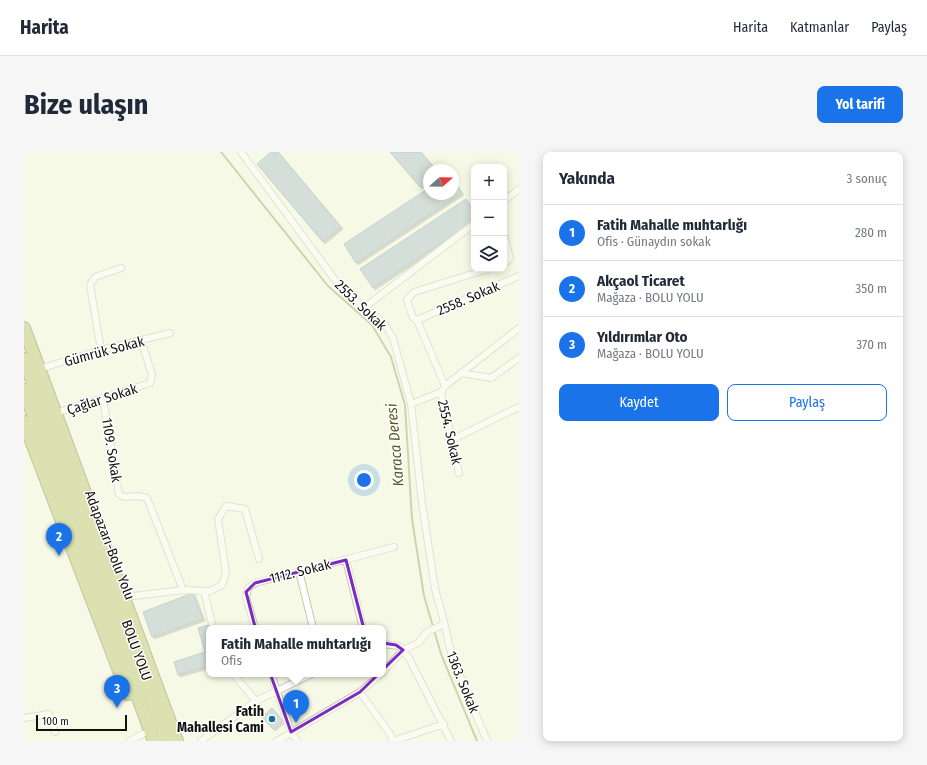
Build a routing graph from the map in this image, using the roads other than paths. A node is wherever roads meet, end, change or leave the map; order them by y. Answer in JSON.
{"nodes":[{"id":1,"x":241,"y":152,"type":"edge"},
{"id":2,"x":519,"y":189,"type":"edge"},
{"id":3,"x":505,"y":200,"type":"edge"},
{"id":4,"x":471,"y":226,"type":"edge"},
{"id":5,"x":507,"y":247,"type":"edge"},
{"id":6,"x":507,"y":261,"type":"edge"},
{"id":7,"x":121,"y":268,"type":"dead end"},
{"id":8,"x":478,"y":272,"type":"edge"},
{"id":9,"x":519,"y":276,"type":"edge"},
{"id":10,"x":365,"y":307,"type":"junction"},
{"id":11,"x":417,"y":320,"type":"junction"},
{"id":12,"x":24,"y":328,"type":"edge"},
{"id":13,"x":519,"y":328,"type":"edge"},
{"id":14,"x":170,"y":334,"type":"dead end"},
{"id":15,"x":141,"y":340,"type":"junction"},
{"id":16,"x":101,"y":350,"type":"junction"},
{"id":17,"x":519,"y":358,"type":"edge"},
{"id":18,"x":24,"y":359,"type":"edge"},
{"id":19,"x":39,"y":369,"type":"junction"},
{"id":20,"x":461,"y":373,"type":"junction"},
{"id":21,"x":445,"y":386,"type":"junction"},
{"id":22,"x":24,"y":390,"type":"edge"},
{"id":23,"x":441,"y":392,"type":"junction"},
{"id":24,"x":104,"y":399,"type":"junction"},
{"id":25,"x":411,"y":404,"type":"junction"},
{"id":26,"x":519,"y":407,"type":"edge"},
{"id":27,"x":56,"y":413,"type":"junction"},
{"id":28,"x":24,"y":422,"type":"edge"},
{"id":29,"x":451,"y":440,"type":"junction"},
{"id":30,"x":459,"y":473,"type":"dead end"},
{"id":31,"x":394,"y":547,"type":"dead end"},
{"id":32,"x":259,"y":559,"type":"dead end"},
{"id":33,"x":346,"y":560,"type":"junction"},
{"id":34,"x":299,"y":571,"type":"junction"},
{"id":35,"x":183,"y":590,"type":"junction"},
{"id":36,"x":204,"y":592,"type":"junction"},
{"id":37,"x":125,"y":597,"type":"junction"},
{"id":38,"x":443,"y":624,"type":"junction"},
{"id":39,"x":212,"y":625,"type":"edge"},
{"id":40,"x":254,"y":625,"type":"edge"},
{"id":41,"x":312,"y":625,"type":"edge"},
{"id":42,"x":362,"y":625,"type":"edge"},
{"id":43,"x":386,"y":644,"type":"edge"},
{"id":44,"x":403,"y":650,"type":"junction"},
{"id":45,"x":386,"y":669,"type":"edge"},
{"id":46,"x":236,"y":677,"type":"edge"},
{"id":47,"x":272,"y":677,"type":"edge"},
{"id":48,"x":305,"y":677,"type":"edge"},
{"id":49,"x":377,"y":677,"type":"edge"},
{"id":50,"x":277,"y":690,"type":"junction"},
{"id":51,"x":360,"y":692,"type":"junction"},
{"id":52,"x":256,"y":701,"type":"junction"},
{"id":53,"x":24,"y":718,"type":"edge"},
{"id":54,"x":444,"y":724,"type":"junction"},
{"id":55,"x":54,"y":732,"type":"dead end"},
{"id":56,"x":292,"y":732,"type":"junction"},
{"id":57,"x":138,"y":739,"type":"edge"},
{"id":58,"x":154,"y":741,"type":"edge"},
{"id":59,"x":167,"y":741,"type":"edge"},
{"id":60,"x":177,"y":741,"type":"edge"},
{"id":61,"x":201,"y":741,"type":"edge"},
{"id":62,"x":277,"y":741,"type":"edge"},
{"id":63,"x":297,"y":741,"type":"edge"},
{"id":64,"x":393,"y":741,"type":"edge"},
{"id":65,"x":451,"y":741,"type":"edge"},
{"id":66,"x":487,"y":741,"type":"edge"}],
"edges":[{"from":1,"to":10,"type":"street","name":"2553. Sokak"},
{"from":2,"to":3,"type":"street"},
{"from":4,"to":10,"type":"street"},
{"from":5,"to":6,"type":"street"},
{"from":7,"to":16,"type":"street"},
{"from":8,"to":11,"type":"street","name":"2554. Sokak"},
{"from":9,"to":11,"type":"street","name":"2558. Sokak"},
{"from":10,"to":25,"type":"street","name":"2553. Sokak"},
{"from":11,"to":21,"type":"street","name":"2554. Sokak"},
{"from":12,"to":19,"type":"highway"},
{"from":13,"to":20,"type":"street"},
{"from":14,"to":15,"type":"street","name":"Gümrük Sokak"},
{"from":15,"to":16,"type":"street","name":"Gümrük Sokak"},
{"from":15,"to":24,"type":"street","name":"Çağlar Sokak"},
{"from":16,"to":19,"type":"street","name":"Gümrük Sokak"},
{"from":17,"to":20,"type":"street"},
{"from":18,"to":59,"type":"highway","name":"Adapazarı-Bolu Yolu"},
{"from":19,"to":27,"type":"highway"},
{"from":20,"to":21,"type":"street"},
{"from":21,"to":23,"type":"street","name":"2554. Sokak"},
{"from":22,"to":58,"type":"highway","name":"BOLU YOLU"},
{"from":23,"to":25,"type":"street","name":"2554. Sokak"},
{"from":23,"to":29,"type":"street","name":"2554. Sokak"},
{"from":24,"to":27,"type":"street","name":"Çağlar Sokak"},
{"from":24,"to":35,"type":"street","name":"1109. Sokak"},
{"from":25,"to":38,"type":"street","name":"2553. Sokak"},
{"from":26,"to":29,"type":"street"},
{"from":27,"to":37,"type":"highway"},
{"from":28,"to":57,"type":"highway"},
{"from":29,"to":30,"type":"street","name":"2554. Sokak"},
{"from":31,"to":33,"type":"street","name":"1112. Sokak"},
{"from":32,"to":36,"type":"street"},
{"from":33,"to":34,"type":"street","name":"1112. Sokak"},
{"from":33,"to":42,"type":"street"},
{"from":34,"to":40,"type":"street","name":"1112. Sokak"},
{"from":34,"to":41,"type":"street"},
{"from":35,"to":36,"type":"street"},
{"from":35,"to":37,"type":"street"},
{"from":36,"to":39,"type":"street"},
{"from":37,"to":60,"type":"highway"},
{"from":38,"to":44,"type":"street"},
{"from":38,"to":66,"type":"street","name":"1363. Sokak"},
{"from":43,"to":44,"type":"street"},
{"from":44,"to":45,"type":"street"},
{"from":44,"to":54,"type":"street"},
{"from":46,"to":52,"type":"street"},
{"from":47,"to":50,"type":"street"},
{"from":48,"to":50,"type":"street"},
{"from":49,"to":51,"type":"street"},
{"from":50,"to":52,"type":"street"},
{"from":50,"to":56,"type":"street"},
{"from":51,"to":56,"type":"street"},
{"from":51,"to":64,"type":"street"},
{"from":52,"to":61,"type":"street"},
{"from":53,"to":55,"type":"street"},
{"from":54,"to":64,"type":"street"},
{"from":54,"to":65,"type":"street"},
{"from":56,"to":62,"type":"street"},
{"from":56,"to":63,"type":"street"}]}
